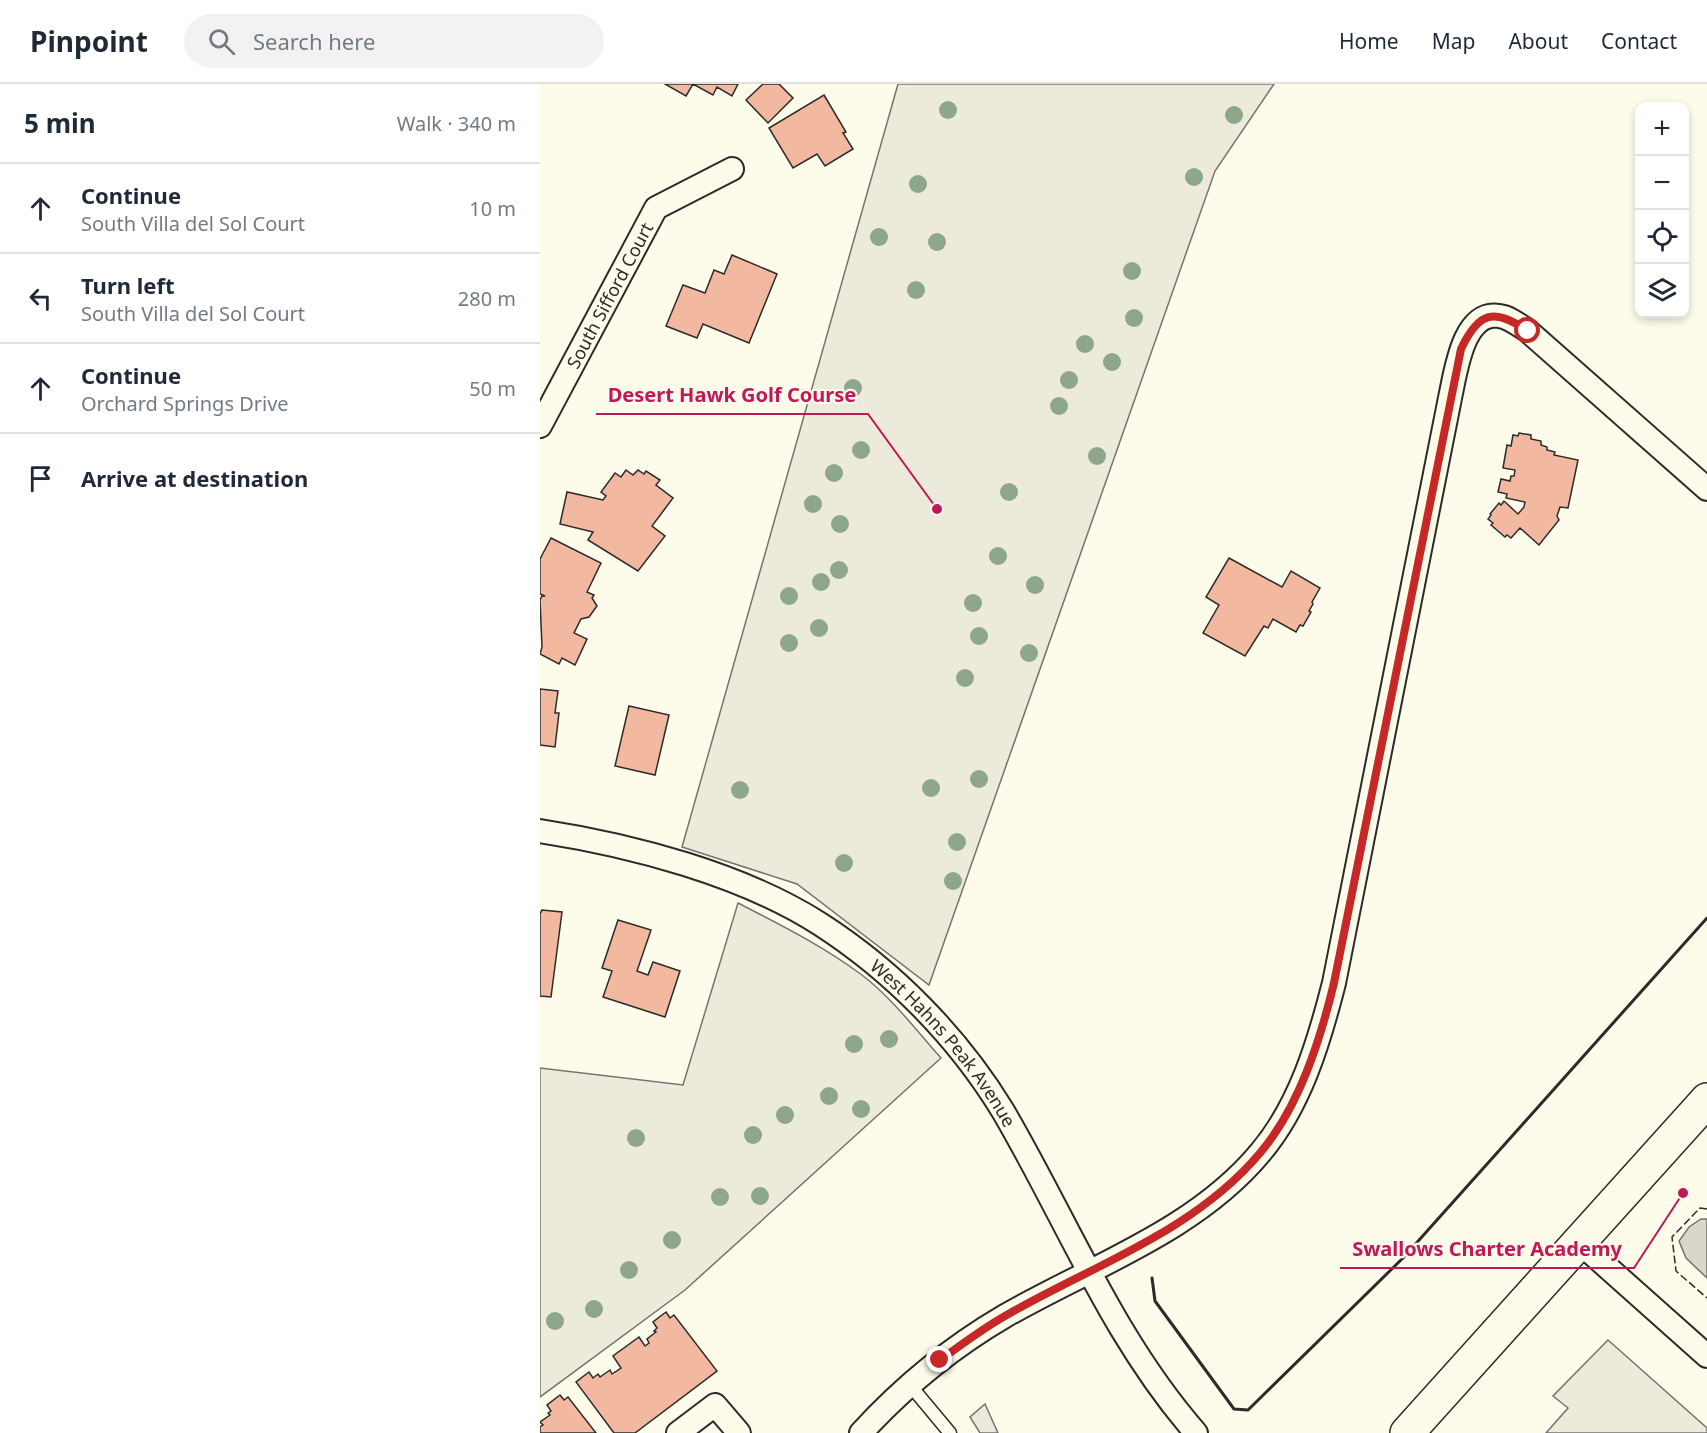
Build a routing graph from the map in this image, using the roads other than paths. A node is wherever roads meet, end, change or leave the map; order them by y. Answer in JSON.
{"nodes":[{"id":1,"x":732,"y":169,"type":"dead end"},
{"id":2,"x":540,"y":426,"type":"edge"},
{"id":3,"x":1707,"y":489,"type":"edge"},
{"id":4,"x":540,"y":831,"type":"edge"},
{"id":5,"x":1707,"y":1100,"type":"edge"},
{"id":6,"x":1580,"y":1242,"type":"junction"},
{"id":7,"x":1088,"y":1272,"type":"junction"},
{"id":8,"x":1707,"y":1356,"type":"edge"},
{"id":9,"x":910,"y":1385,"type":"junction"},
{"id":10,"x":679,"y":1433,"type":"edge"},
{"id":11,"x":739,"y":1433,"type":"edge"},
{"id":12,"x":861,"y":1433,"type":"edge"},
{"id":13,"x":950,"y":1433,"type":"edge"},
{"id":14,"x":1196,"y":1433,"type":"edge"},
{"id":15,"x":1407,"y":1433,"type":"edge"}],
"edges":[{"from":1,"to":2,"type":"street","name":"South Sifford Court"},
{"from":3,"to":7,"type":"street"},
{"from":4,"to":7,"type":"street","name":"West Hahns Peak Avenue"},
{"from":5,"to":6,"type":"main road"},
{"from":6,"to":8,"type":"street"},
{"from":6,"to":15,"type":"main road"},
{"from":7,"to":9,"type":"street"},
{"from":7,"to":14,"type":"street","name":"West Hahns Peak Avenue"},
{"from":9,"to":12,"type":"street"},
{"from":9,"to":13,"type":"lane"},
{"from":10,"to":11,"type":"street"}]}
